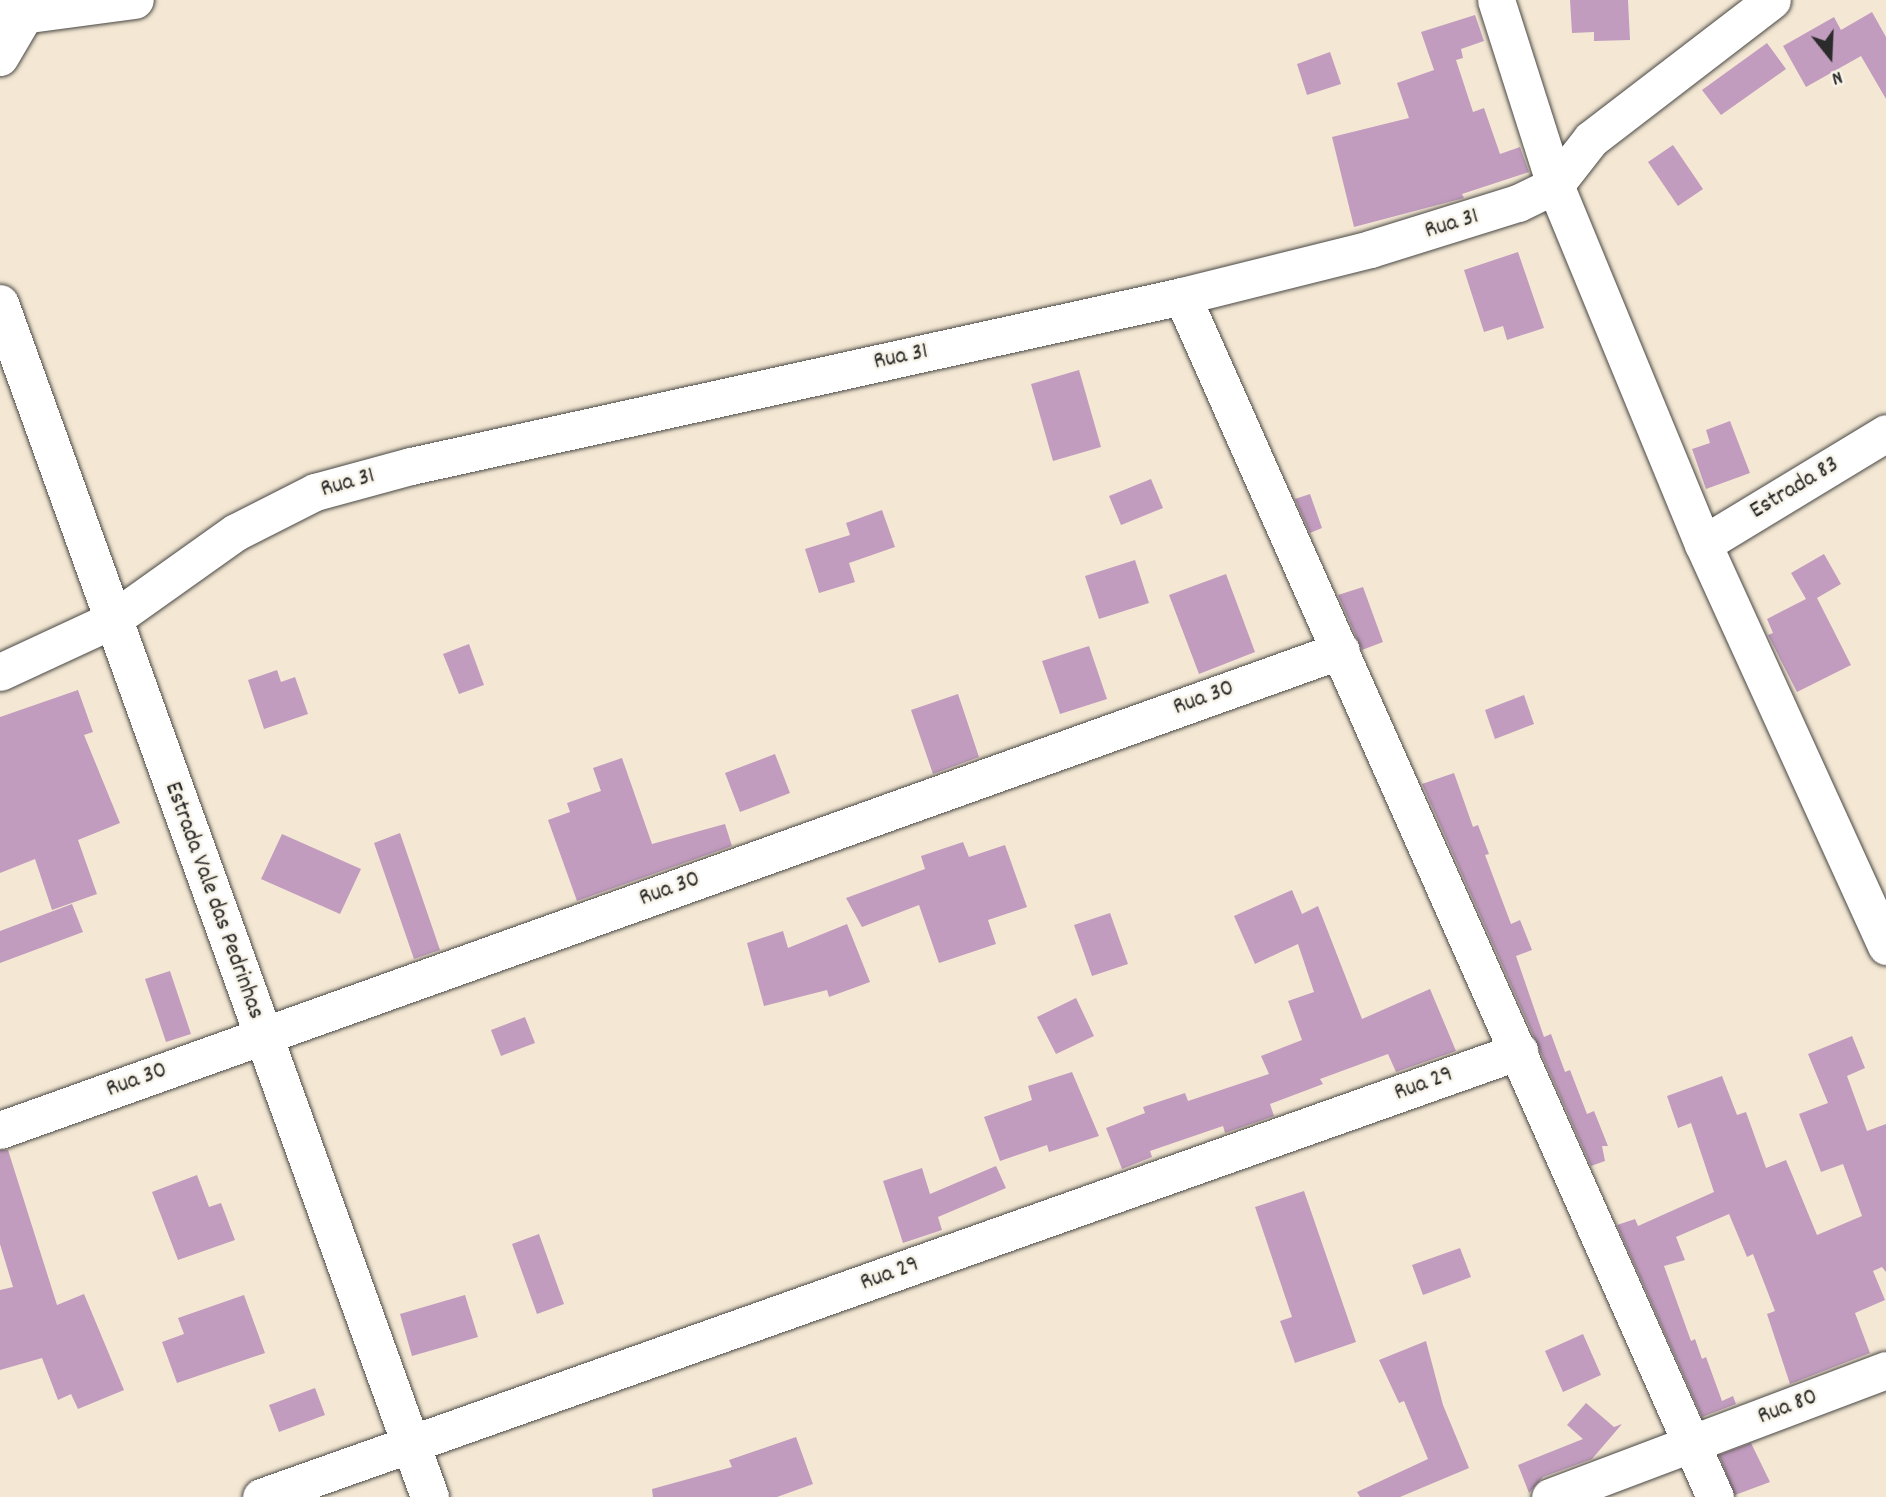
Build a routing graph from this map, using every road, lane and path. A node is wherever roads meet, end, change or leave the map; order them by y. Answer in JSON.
{"nodes":[{"id":1,"x":135,"y":0,"type":"edge"},
{"id":2,"x":1496,"y":0,"type":"edge"},
{"id":3,"x":1772,"y":0,"type":"edge"},
{"id":4,"x":12,"y":17,"type":"edge"},
{"id":5,"x":0,"y":57,"type":"edge"},
{"id":6,"x":1555,"y":185,"type":"junction"},
{"id":7,"x":1182,"y":296,"type":"junction"},
{"id":8,"x":0,"y":304,"type":"edge"},
{"id":9,"x":1886,"y":433,"type":"edge"},
{"id":10,"x":1703,"y":544,"type":"junction"},
{"id":11,"x":112,"y":620,"type":"junction"},
{"id":12,"x":1341,"y":650,"type":"junction"},
{"id":13,"x":0,"y":672,"type":"edge"},
{"id":14,"x":1886,"y":946,"type":"edge"},
{"id":15,"x":262,"y":1036,"type":"junction"},
{"id":16,"x":1519,"y":1051,"type":"junction"},
{"id":17,"x":0,"y":1130,"type":"edge"},
{"id":18,"x":1886,"y":1370,"type":"edge"},
{"id":19,"x":411,"y":1446,"type":"junction"},
{"id":20,"x":1691,"y":1446,"type":"junction"},
{"id":21,"x":261,"y":1497,"type":"edge"},
{"id":22,"x":430,"y":1497,"type":"edge"},
{"id":23,"x":1550,"y":1497,"type":"edge"},
{"id":24,"x":1715,"y":1497,"type":"edge"}],
"edges":[{"from":1,"to":4,"type":"main road"},
{"from":2,"to":6,"type":"street"},
{"from":3,"to":6,"type":"street","name":"Rua 31"},
{"from":4,"to":5,"type":"main road"},
{"from":6,"to":7,"type":"street","name":"Rua 31"},
{"from":6,"to":10,"type":"street"},
{"from":7,"to":11,"type":"street","name":"Rua 31"},
{"from":7,"to":12,"type":"street"},
{"from":8,"to":11,"type":"main road","name":"Estrada Vale das Pedrinhas"},
{"from":9,"to":10,"type":"street","name":"Estrada 83"},
{"from":10,"to":14,"type":"street"},
{"from":11,"to":13,"type":"street","name":"Rua 31"},
{"from":11,"to":15,"type":"main road","name":"Estrada Vale das Pedrinhas"},
{"from":12,"to":15,"type":"street","name":"Rua 30"},
{"from":12,"to":16,"type":"street"},
{"from":15,"to":17,"type":"street","name":"Rua 30"},
{"from":15,"to":19,"type":"main road","name":"Estrada Vale das Pedrinhas"},
{"from":16,"to":19,"type":"street","name":"Rua 29"},
{"from":16,"to":20,"type":"street"},
{"from":18,"to":20,"type":"street","name":"Rua 80"},
{"from":19,"to":21,"type":"street","name":"Rua 29"},
{"from":19,"to":22,"type":"main road","name":"Estrada Vale das Pedrinhas"},
{"from":20,"to":23,"type":"street","name":"Rua 80"},
{"from":20,"to":24,"type":"street"}]}
